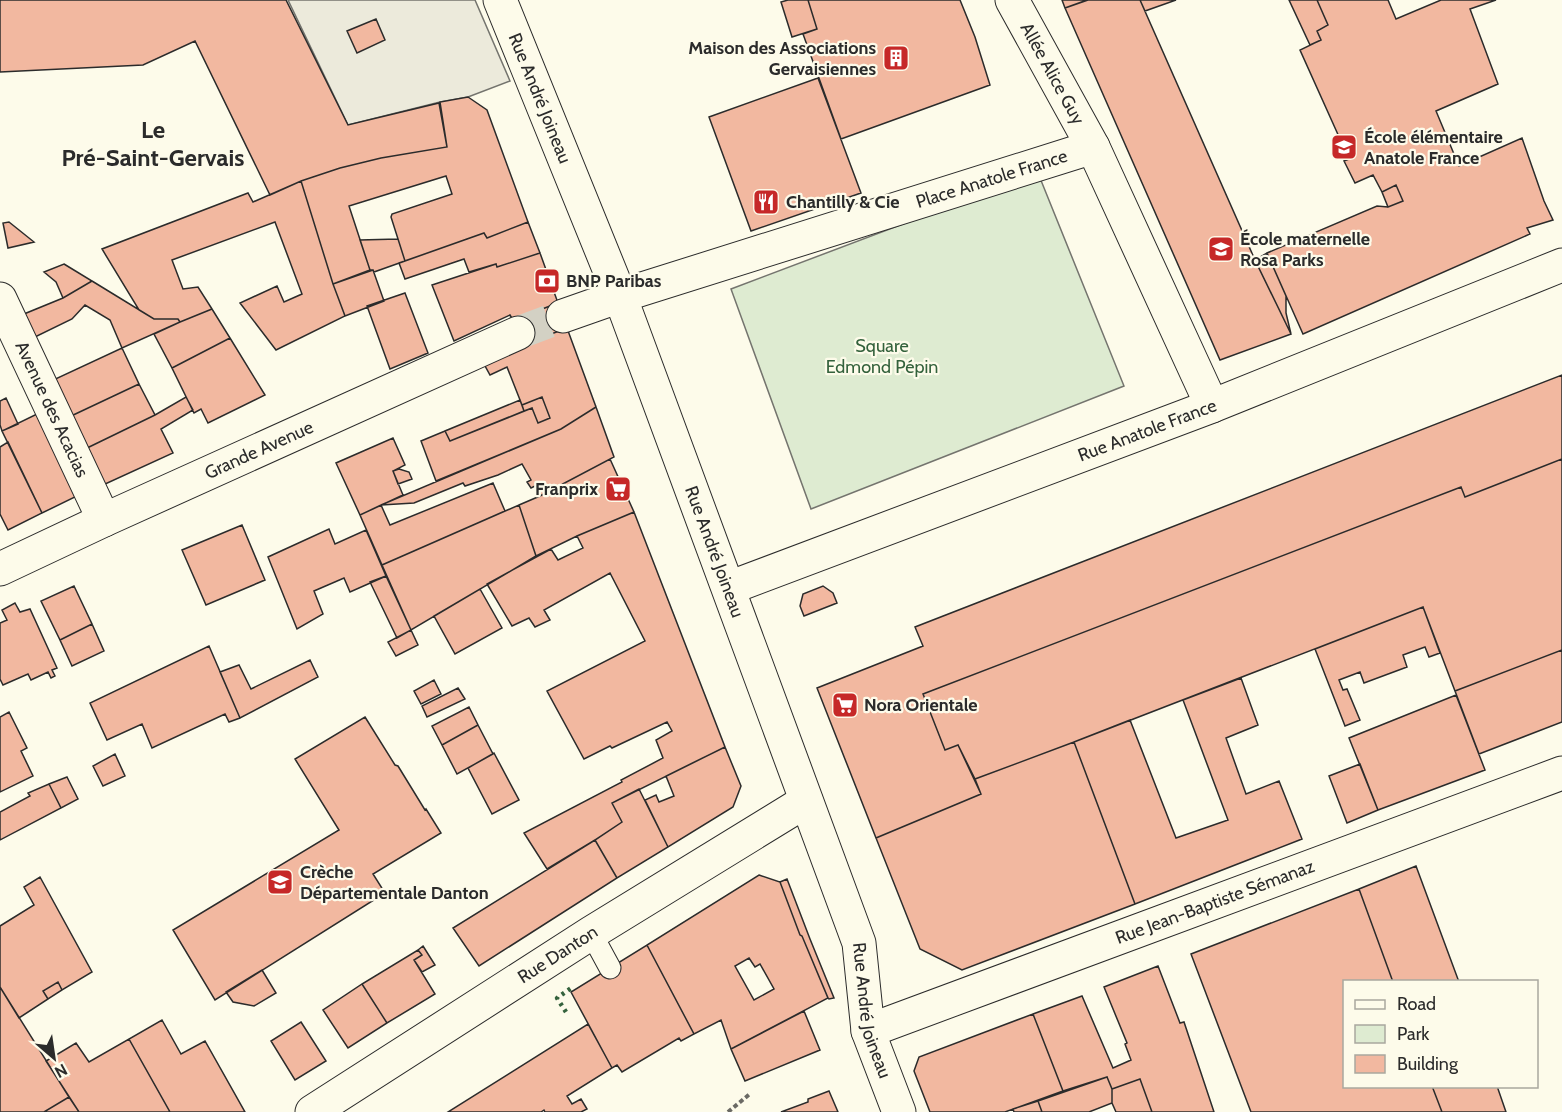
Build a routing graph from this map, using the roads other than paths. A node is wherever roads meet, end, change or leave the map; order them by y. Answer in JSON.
{"nodes":[{"id":1,"x":500,"y":0,"type":"edge"},
{"id":2,"x":1012,"y":0,"type":"edge"},
{"id":3,"x":1093,"y":147,"type":"junction"},
{"id":4,"x":1562,"y":265,"type":"edge"},
{"id":5,"x":620,"y":296,"type":"junction"},
{"id":6,"x":0,"y":299,"type":"edge"},
{"id":7,"x":563,"y":316,"type":"tunnel mouth"},
{"id":8,"x":518,"y":333,"type":"tunnel mouth"},
{"id":9,"x":1212,"y":406,"type":"junction"},
{"id":10,"x":104,"y":520,"type":"junction"},
{"id":11,"x":0,"y":569,"type":"edge"},
{"id":12,"x":729,"y":588,"type":"junction"},
{"id":13,"x":1562,"y":772,"type":"edge"},
{"id":14,"x":806,"y":801,"type":"junction"},
{"id":15,"x":591,"y":933,"type":"junction"},
{"id":16,"x":610,"y":968,"type":"dead end"},
{"id":17,"x":868,"y":1030,"type":"junction"},
{"id":18,"x":312,"y":1112,"type":"edge"},
{"id":19,"x":899,"y":1112,"type":"edge"}],
"edges":[{"from":1,"to":5,"type":"street","name":"Rue André Joineau"},
{"from":2,"to":3,"type":"street","name":"Allée Alice Guy"},
{"from":3,"to":5,"type":"street","name":"Place Anatole France"},
{"from":3,"to":9,"type":"street","name":"Place Anatole France"},
{"from":4,"to":9,"type":"street","name":"Rue Anatole France"},
{"from":5,"to":7,"type":"street"},
{"from":5,"to":12,"type":"street","name":"Rue André Joineau"},
{"from":6,"to":10,"type":"street","name":"Avenue des Acacias"},
{"from":8,"to":10,"type":"street","name":"Grande Avenue"},
{"from":9,"to":12,"type":"street","name":"Rue Anatole France"},
{"from":10,"to":11,"type":"street","name":"Grande Avenue"},
{"from":12,"to":14,"type":"street","name":"Rue André Joineau"},
{"from":13,"to":17,"type":"street","name":"Rue Jean-Baptiste Sémanaz"},
{"from":14,"to":15,"type":"street","name":"Rue Danton"},
{"from":14,"to":17,"type":"street","name":"Rue André Joineau"},
{"from":15,"to":16,"type":"lane"},
{"from":15,"to":18,"type":"street","name":"Rue Danton"},
{"from":17,"to":19,"type":"street","name":"Rue André Joineau"}]}
